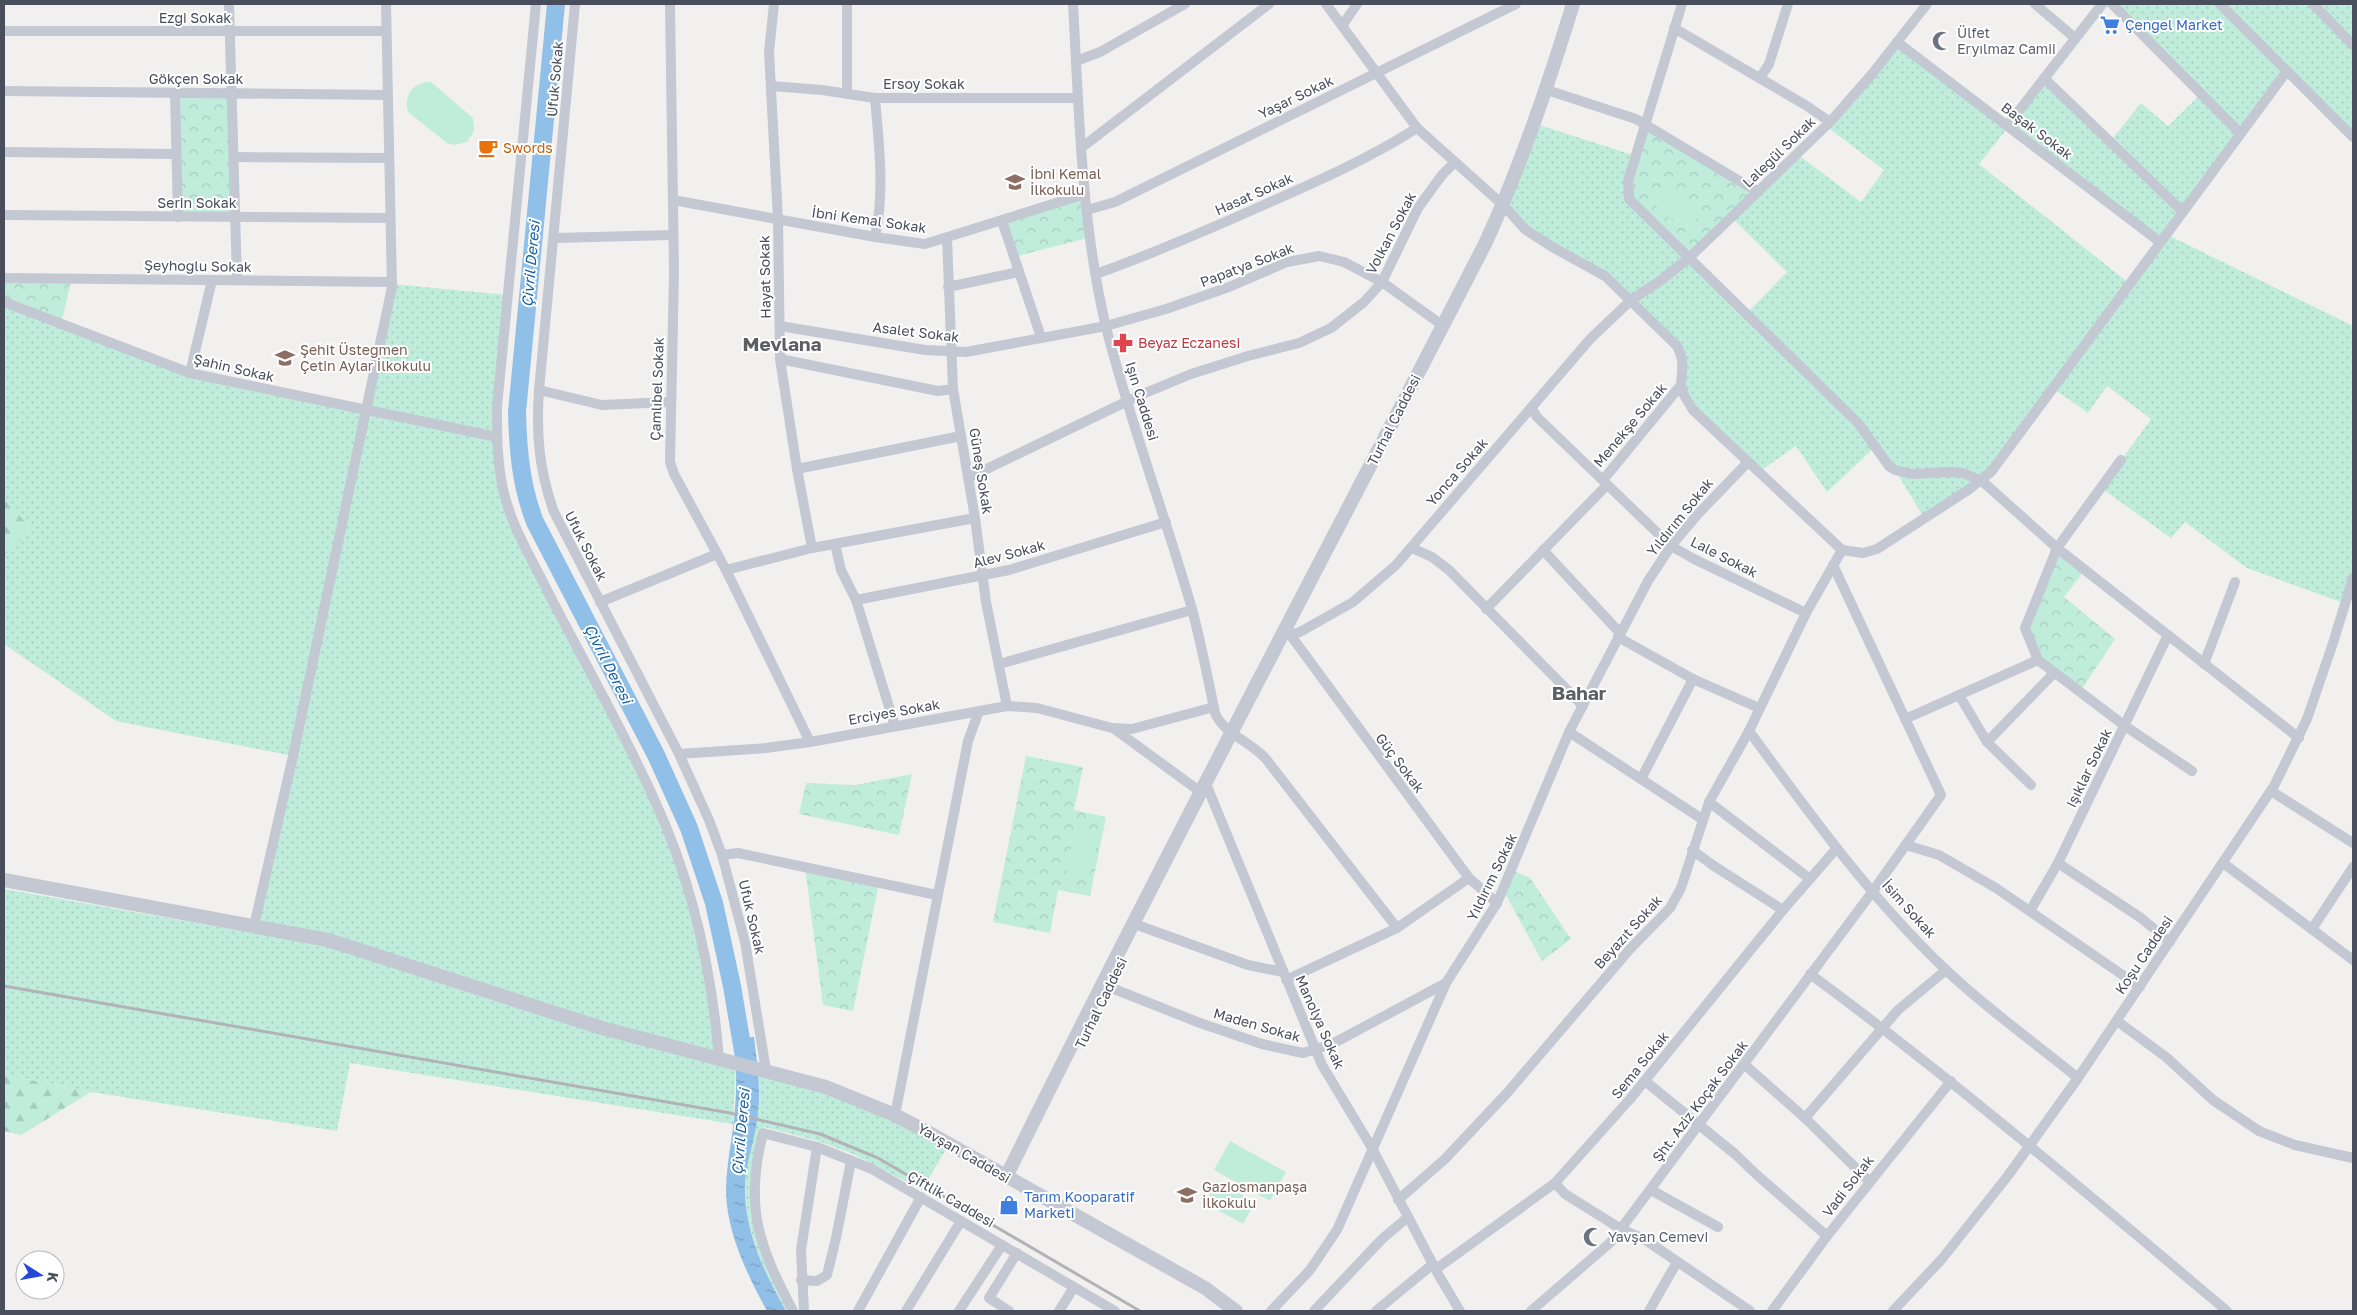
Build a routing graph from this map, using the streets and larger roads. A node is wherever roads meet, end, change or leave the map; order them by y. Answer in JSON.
{"nodes":[{"id":1,"x":229,"y":4,"type":"edge"},
{"id":2,"x":386,"y":4,"type":"edge"},
{"id":3,"x":536,"y":4,"type":"edge"},
{"id":4,"x":575,"y":4,"type":"edge"},
{"id":5,"x":670,"y":4,"type":"edge"},
{"id":6,"x":774,"y":4,"type":"edge"},
{"id":7,"x":847,"y":4,"type":"edge"},
{"id":8,"x":1073,"y":4,"type":"edge"},
{"id":9,"x":1185,"y":4,"type":"edge"},
{"id":10,"x":1269,"y":4,"type":"edge"},
{"id":11,"x":1326,"y":4,"type":"edge"},
{"id":12,"x":1357,"y":4,"type":"edge"},
{"id":13,"x":1573,"y":4,"type":"edge"},
{"id":14,"x":1682,"y":4,"type":"edge"},
{"id":15,"x":1788,"y":4,"type":"edge"},
{"id":16,"x":1927,"y":4,"type":"edge"},
{"id":17,"x":2036,"y":4,"type":"edge"},
{"id":18,"x":2102,"y":4,"type":"edge"},
{"id":19,"x":2112,"y":4,"type":"edge"},
{"id":20,"x":2220,"y":4,"type":"edge"},
{"id":21,"x":2313,"y":4,"type":"edge"},
{"id":22,"x":1509,"y":5,"type":"edge"},
{"id":23,"x":1342,"y":26,"type":"junction"},
{"id":24,"x":1674,"y":28,"type":"junction"},
{"id":25,"x":230,"y":31,"type":"junction"},
{"id":26,"x":386,"y":31,"type":"junction"},
{"id":27,"x":4,"y":32,"type":"edge"},
{"id":28,"x":2075,"y":38,"type":"junction"},
{"id":29,"x":1897,"y":42,"type":"junction"},
{"id":30,"x":2353,"y":46,"type":"edge"},
{"id":31,"x":1076,"y":61,"type":"junction"},
{"id":32,"x":2287,"y":70,"type":"junction"},
{"id":33,"x":1376,"y":73,"type":"junction"},
{"id":34,"x":1760,"y":78,"type":"junction"},
{"id":35,"x":2044,"y":78,"type":"junction"},
{"id":36,"x":771,"y":86,"type":"junction"},
{"id":37,"x":1547,"y":90,"type":"junction"},
{"id":38,"x":4,"y":91,"type":"edge"},
{"id":39,"x":232,"y":92,"type":"junction"},
{"id":40,"x":174,"y":93,"type":"junction"},
{"id":41,"x":847,"y":94,"type":"junction"},
{"id":42,"x":388,"y":96,"type":"junction"},
{"id":43,"x":875,"y":98,"type":"junction"},
{"id":44,"x":1078,"y":98,"type":"junction"},
{"id":45,"x":1830,"y":122,"type":"junction"},
{"id":46,"x":1645,"y":124,"type":"junction"},
{"id":47,"x":2008,"y":126,"type":"junction"},
{"id":48,"x":1418,"y":128,"type":"junction"},
{"id":49,"x":2240,"y":133,"type":"junction"},
{"id":50,"x":2353,"y":136,"type":"edge"},
{"id":51,"x":1081,"y":148,"type":"junction"},
{"id":52,"x":4,"y":152,"type":"edge"},
{"id":53,"x":176,"y":154,"type":"junction"},
{"id":54,"x":234,"y":157,"type":"junction"},
{"id":55,"x":389,"y":158,"type":"junction"},
{"id":56,"x":1455,"y":162,"type":"junction"},
{"id":57,"x":1758,"y":192,"type":"junction"},
{"id":58,"x":1086,"y":194,"type":"junction"},
{"id":59,"x":673,"y":200,"type":"junction"},
{"id":60,"x":1503,"y":205,"type":"junction"},
{"id":61,"x":1087,"y":210,"type":"junction"},
{"id":62,"x":2182,"y":211,"type":"junction"},
{"id":63,"x":4,"y":215,"type":"edge"},
{"id":64,"x":178,"y":217,"type":"junction"},
{"id":65,"x":235,"y":217,"type":"junction"},
{"id":66,"x":390,"y":218,"type":"junction"},
{"id":67,"x":778,"y":219,"type":"junction"},
{"id":68,"x":1002,"y":221,"type":"junction"},
{"id":69,"x":674,"y":235,"type":"junction"},
{"id":70,"x":875,"y":237,"type":"junction"},
{"id":71,"x":554,"y":238,"type":"junction"},
{"id":72,"x":948,"y":238,"type":"junction"},
{"id":73,"x":2160,"y":242,"type":"junction"},
{"id":74,"x":1689,"y":258,"type":"junction"},
{"id":75,"x":1019,"y":272,"type":"junction"},
{"id":76,"x":1096,"y":274,"type":"junction"},
{"id":77,"x":4,"y":278,"type":"edge"},
{"id":78,"x":212,"y":280,"type":"junction"},
{"id":79,"x":237,"y":280,"type":"junction"},
{"id":80,"x":392,"y":282,"type":"junction"},
{"id":81,"x":1382,"y":282,"type":"junction"},
{"id":82,"x":948,"y":287,"type":"junction"},
{"id":83,"x":1632,"y":300,"type":"junction"},
{"id":84,"x":4,"y":302,"type":"edge"},
{"id":85,"x":1442,"y":325,"type":"junction"},
{"id":86,"x":780,"y":326,"type":"junction"},
{"id":87,"x":1106,"y":326,"type":"junction"},
{"id":88,"x":1041,"y":337,"type":"junction"},
{"id":89,"x":950,"y":352,"type":"junction"},
{"id":90,"x":780,"y":359,"type":"junction"},
{"id":91,"x":190,"y":373,"type":"junction"},
{"id":92,"x":1681,"y":385,"type":"junction"},
{"id":93,"x":953,"y":389,"type":"junction"},
{"id":94,"x":539,"y":390,"type":"junction"},
{"id":95,"x":670,"y":402,"type":"junction"},
{"id":96,"x":1127,"y":402,"type":"junction"},
{"id":97,"x":1531,"y":408,"type":"junction"},
{"id":98,"x":366,"y":410,"type":"junction"},
{"id":99,"x":961,"y":436,"type":"junction"},
{"id":100,"x":497,"y":437,"type":"junction"},
{"id":101,"x":2121,"y":460,"type":"dead end"},
{"id":102,"x":1748,"y":462,"type":"junction"},
{"id":103,"x":797,"y":469,"type":"junction"},
{"id":104,"x":968,"y":478,"type":"junction"},
{"id":105,"x":1982,"y":481,"type":"junction"},
{"id":106,"x":1605,"y":482,"type":"junction"},
{"id":107,"x":975,"y":518,"type":"junction"},
{"id":108,"x":1166,"y":522,"type":"junction"},
{"id":109,"x":836,"y":544,"type":"junction"},
{"id":110,"x":1671,"y":546,"type":"junction"},
{"id":111,"x":812,"y":548,"type":"junction"},
{"id":112,"x":1412,"y":548,"type":"junction"},
{"id":113,"x":2057,"y":548,"type":"junction"},
{"id":114,"x":1543,"y":550,"type":"junction"},
{"id":115,"x":1842,"y":550,"type":"junction"},
{"id":116,"x":717,"y":554,"type":"junction"},
{"id":117,"x":1833,"y":565,"type":"junction"},
{"id":118,"x":726,"y":570,"type":"junction"},
{"id":119,"x":982,"y":576,"type":"junction"},
{"id":120,"x":2353,"y":578,"type":"edge"},
{"id":121,"x":2234,"y":582,"type":"dead end"},
{"id":122,"x":856,"y":600,"type":"junction"},
{"id":123,"x":600,"y":602,"type":"junction"},
{"id":124,"x":1486,"y":609,"type":"junction"},
{"id":125,"x":1192,"y":610,"type":"junction"},
{"id":126,"x":1806,"y":614,"type":"junction"},
{"id":127,"x":1287,"y":632,"type":"junction"},
{"id":128,"x":1619,"y":635,"type":"junction"},
{"id":129,"x":2168,"y":636,"type":"junction"},
{"id":130,"x":2038,"y":660,"type":"junction"},
{"id":131,"x":998,"y":664,"type":"junction"},
{"id":132,"x":2204,"y":664,"type":"junction"},
{"id":133,"x":2054,"y":673,"type":"junction"},
{"id":134,"x":1693,"y":679,"type":"junction"},
{"id":135,"x":1959,"y":695,"type":"junction"},
{"id":136,"x":1007,"y":706,"type":"junction"},
{"id":137,"x":1583,"y":706,"type":"junction"},
{"id":138,"x":1214,"y":707,"type":"junction"},
{"id":139,"x":1760,"y":708,"type":"junction"},
{"id":140,"x":979,"y":711,"type":"junction"},
{"id":141,"x":1905,"y":719,"type":"junction"},
{"id":142,"x":894,"y":726,"type":"junction"},
{"id":143,"x":2125,"y":726,"type":"junction"},
{"id":144,"x":1112,"y":728,"type":"junction"},
{"id":145,"x":1749,"y":731,"type":"junction"},
{"id":146,"x":1233,"y":732,"type":"junction"},
{"id":147,"x":1569,"y":732,"type":"junction"},
{"id":148,"x":2299,"y":738,"type":"junction"},
{"id":149,"x":810,"y":742,"type":"junction"},
{"id":150,"x":1986,"y":742,"type":"junction"},
{"id":151,"x":679,"y":754,"type":"junction"},
{"id":152,"x":2192,"y":771,"type":"dead end"},
{"id":153,"x":1641,"y":780,"type":"junction"},
{"id":154,"x":2031,"y":785,"type":"dead end"},
{"id":155,"x":1204,"y":789,"type":"junction"},
{"id":156,"x":2270,"y":791,"type":"junction"},
{"id":157,"x":1709,"y":802,"type":"junction"},
{"id":158,"x":1702,"y":819,"type":"junction"},
{"id":159,"x":1186,"y":823,"type":"junction"},
{"id":160,"x":2353,"y":843,"type":"edge"},
{"id":161,"x":1906,"y":845,"type":"junction"},
{"id":162,"x":1836,"y":849,"type":"junction"},
{"id":163,"x":1692,"y":850,"type":"junction"},
{"id":164,"x":722,"y":855,"type":"junction"},
{"id":165,"x":2223,"y":862,"type":"junction"},
{"id":166,"x":2058,"y":863,"type":"junction"},
{"id":167,"x":2353,"y":867,"type":"edge"},
{"id":168,"x":1469,"y":878,"type":"junction"},
{"id":169,"x":1810,"y":878,"type":"junction"},
{"id":170,"x":4,"y":880,"type":"edge"},
{"id":171,"x":4,"y":889,"type":"edge"},
{"id":172,"x":1873,"y":891,"type":"junction"},
{"id":173,"x":937,"y":895,"type":"junction"},
{"id":174,"x":1498,"y":903,"type":"junction"},
{"id":175,"x":1783,"y":910,"type":"junction"},
{"id":176,"x":2030,"y":911,"type":"junction"},
{"id":177,"x":254,"y":926,"type":"junction"},
{"id":178,"x":1140,"y":926,"type":"junction"},
{"id":179,"x":1397,"y":928,"type":"junction"},
{"id":180,"x":2312,"y":929,"type":"junction"},
{"id":181,"x":2170,"y":942,"type":"junction"},
{"id":182,"x":2353,"y":960,"type":"edge"},
{"id":183,"x":1946,"y":970,"type":"junction"},
{"id":184,"x":1810,"y":974,"type":"junction"},
{"id":185,"x":1285,"y":976,"type":"junction"},
{"id":186,"x":1446,"y":983,"type":"junction"},
{"id":187,"x":1109,"y":987,"type":"junction"},
{"id":188,"x":2140,"y":987,"type":"junction"},
{"id":189,"x":2117,"y":1021,"type":"junction"},
{"id":190,"x":602,"y":1028,"type":"junction"},
{"id":191,"x":1882,"y":1028,"type":"junction"},
{"id":192,"x":1315,"y":1051,"type":"junction"},
{"id":193,"x":724,"y":1060,"type":"junction"},
{"id":194,"x":1745,"y":1065,"type":"junction"},
{"id":195,"x":762,"y":1069,"type":"junction"},
{"id":196,"x":2078,"y":1078,"type":"junction"},
{"id":197,"x":1645,"y":1080,"type":"junction"},
{"id":198,"x":1951,"y":1081,"type":"junction"},
{"id":199,"x":895,"y":1115,"type":"junction"},
{"id":200,"x":1805,"y":1118,"type":"junction"},
{"id":201,"x":1700,"y":1126,"type":"junction"},
{"id":202,"x":2030,"y":1145,"type":"junction"},
{"id":203,"x":817,"y":1147,"type":"junction"},
{"id":204,"x":1372,"y":1148,"type":"junction"},
{"id":205,"x":2353,"y":1158,"type":"edge"},
{"id":206,"x":851,"y":1160,"type":"junction"},
{"id":207,"x":1010,"y":1179,"type":"junction"},
{"id":208,"x":1869,"y":1181,"type":"junction"},
{"id":209,"x":1555,"y":1183,"type":"junction"},
{"id":210,"x":1651,"y":1190,"type":"junction"},
{"id":211,"x":921,"y":1197,"type":"junction"},
{"id":212,"x":1398,"y":1200,"type":"junction"},
{"id":213,"x":1408,"y":1217,"type":"junction"},
{"id":214,"x":961,"y":1221,"type":"junction"},
{"id":215,"x":1718,"y":1227,"type":"dead end"},
{"id":216,"x":1621,"y":1229,"type":"junction"},
{"id":217,"x":1827,"y":1236,"type":"junction"},
{"id":218,"x":1002,"y":1244,"type":"junction"},
{"id":219,"x":1017,"y":1254,"type":"junction"},
{"id":220,"x":1677,"y":1262,"type":"junction"},
{"id":221,"x":1434,"y":1266,"type":"junction"},
{"id":222,"x":801,"y":1280,"type":"junction"},
{"id":223,"x":1074,"y":1287,"type":"junction"},
{"id":224,"x":794,"y":1311,"type":"edge"},
{"id":225,"x":804,"y":1311,"type":"edge"},
{"id":226,"x":858,"y":1311,"type":"edge"},
{"id":227,"x":906,"y":1311,"type":"edge"},
{"id":228,"x":959,"y":1311,"type":"edge"},
{"id":229,"x":1008,"y":1311,"type":"edge"},
{"id":230,"x":1059,"y":1311,"type":"edge"},
{"id":231,"x":1115,"y":1311,"type":"edge"},
{"id":232,"x":1236,"y":1311,"type":"edge"},
{"id":233,"x":1271,"y":1311,"type":"edge"},
{"id":234,"x":1314,"y":1311,"type":"edge"},
{"id":235,"x":1376,"y":1311,"type":"edge"},
{"id":236,"x":1460,"y":1311,"type":"edge"},
{"id":237,"x":1531,"y":1311,"type":"edge"},
{"id":238,"x":1649,"y":1311,"type":"edge"},
{"id":239,"x":1750,"y":1311,"type":"edge"},
{"id":240,"x":1772,"y":1311,"type":"edge"},
{"id":241,"x":1893,"y":1311,"type":"edge"},
{"id":242,"x":2227,"y":1311,"type":"edge"}],
"edges":[{"from":1,"to":25,"type":"street"},
{"from":2,"to":26,"type":"street"},
{"from":3,"to":100,"type":"street"},
{"from":4,"to":71,"type":"street","name":"Ufuk Sokak"},
{"from":5,"to":59,"type":"street","name":"Çamlıbel Sokak"},
{"from":6,"to":36,"type":"street","name":"Hayat Sokak"},
{"from":7,"to":41,"type":"street"},
{"from":8,"to":31,"type":"street","name":"Işın Caddesi"},
{"from":9,"to":31,"type":"street"},
{"from":10,"to":51,"type":"street"},
{"from":11,"to":23,"type":"street","name":"Menekşe Sokak"},
{"from":12,"to":23,"type":"street"},
{"from":13,"to":37,"type":"street","name":"Turhal Caddesi"},
{"from":14,"to":24,"type":"street"},
{"from":15,"to":34,"type":"street"},
{"from":16,"to":29,"type":"street","name":"Lalegül Sokak"},
{"from":17,"to":28,"type":"street"},
{"from":18,"to":28,"type":"street"},
{"from":19,"to":49,"type":"street"},
{"from":20,"to":32,"type":"street"},
{"from":21,"to":30,"type":"street"},
{"from":22,"to":33,"type":"street","name":"Yaşar Sokak"},
{"from":23,"to":33,"type":"street","name":"Menekşe Sokak"},
{"from":24,"to":34,"type":"street"},
{"from":24,"to":46,"type":"street"},
{"from":25,"to":26,"type":"street","name":"Ezgi Sokak"},
{"from":25,"to":27,"type":"street","name":"Ezgi Sokak"},
{"from":25,"to":39,"type":"street"},
{"from":26,"to":42,"type":"street"},
{"from":28,"to":35,"type":"street"},
{"from":29,"to":45,"type":"street","name":"Lalegül Sokak"},
{"from":29,"to":47,"type":"street","name":"Başak Sokak"},
{"from":31,"to":44,"type":"street","name":"Işın Caddesi"},
{"from":32,"to":49,"type":"street"},
{"from":32,"to":50,"type":"street"},
{"from":33,"to":48,"type":"street","name":"Menekşe Sokak"},
{"from":33,"to":61,"type":"street","name":"Yaşar Sokak"},
{"from":34,"to":45,"type":"street"},
{"from":35,"to":47,"type":"street"},
{"from":35,"to":62,"type":"street"},
{"from":36,"to":41,"type":"street","name":"Ersoy Sokak"},
{"from":36,"to":67,"type":"street","name":"Hayat Sokak"},
{"from":37,"to":46,"type":"street"},
{"from":37,"to":60,"type":"street","name":"Turhal Caddesi"},
{"from":38,"to":40,"type":"street","name":"Gökçen Sokak"},
{"from":39,"to":40,"type":"street","name":"Gökçen Sokak"},
{"from":39,"to":42,"type":"street","name":"Gökçen Sokak"},
{"from":39,"to":54,"type":"street"},
{"from":40,"to":53,"type":"street"},
{"from":41,"to":43,"type":"street","name":"Ersoy Sokak"},
{"from":42,"to":55,"type":"street"},
{"from":43,"to":44,"type":"street","name":"Ersoy Sokak"},
{"from":43,"to":70,"type":"street"},
{"from":44,"to":51,"type":"street","name":"Işın Caddesi"},
{"from":45,"to":57,"type":"street","name":"Lalegül Sokak"},
{"from":46,"to":57,"type":"street"},
{"from":46,"to":74,"type":"street"},
{"from":47,"to":73,"type":"street","name":"Başak Sokak"},
{"from":48,"to":56,"type":"street","name":"Menekşe Sokak"},
{"from":48,"to":76,"type":"street","name":"Hasat Sokak"},
{"from":49,"to":62,"type":"street"},
{"from":51,"to":58,"type":"street","name":"Işın Caddesi"},
{"from":52,"to":53,"type":"street"},
{"from":53,"to":64,"type":"street"},
{"from":54,"to":55,"type":"street"},
{"from":54,"to":65,"type":"street"},
{"from":55,"to":66,"type":"street"},
{"from":56,"to":60,"type":"street","name":"Menekşe Sokak"},
{"from":56,"to":81,"type":"street","name":"Volkan Sokak"},
{"from":57,"to":74,"type":"street","name":"Lalegül Sokak"},
{"from":58,"to":61,"type":"street","name":"Işın Caddesi"},
{"from":58,"to":68,"type":"street","name":"İbni Kemal Sokak"},
{"from":59,"to":67,"type":"street","name":"İbni Kemal Sokak"},
{"from":59,"to":69,"type":"street","name":"Çamlıbel Sokak"},
{"from":60,"to":83,"type":"street","name":"Menekşe Sokak"},
{"from":60,"to":85,"type":"street","name":"Turhal Caddesi"},
{"from":61,"to":76,"type":"street","name":"Işın Caddesi"},
{"from":62,"to":73,"type":"street"},
{"from":63,"to":64,"type":"street","name":"Serin Sokak"},
{"from":64,"to":65,"type":"street","name":"Serin Sokak"},
{"from":65,"to":66,"type":"street","name":"Serin Sokak"},
{"from":65,"to":79,"type":"street"},
{"from":66,"to":80,"type":"street"},
{"from":67,"to":70,"type":"street","name":"İbni Kemal Sokak"},
{"from":67,"to":86,"type":"street","name":"Hayat Sokak"},
{"from":68,"to":72,"type":"street","name":"İbni Kemal Sokak"},
{"from":68,"to":75,"type":"street"},
{"from":69,"to":71,"type":"street"},
{"from":69,"to":95,"type":"street","name":"Çamlıbel Sokak"},
{"from":70,"to":72,"type":"street","name":"İbni Kemal Sokak"},
{"from":71,"to":94,"type":"street","name":"Ufuk Sokak"},
{"from":72,"to":82,"type":"street","name":"Güneş Sokak"},
{"from":73,"to":105,"type":"street"},
{"from":74,"to":83,"type":"street","name":"Lalegül Sokak"},
{"from":74,"to":105,"type":"street"},
{"from":75,"to":82,"type":"street"},
{"from":75,"to":88,"type":"street"},
{"from":76,"to":87,"type":"street","name":"Işın Caddesi"},
{"from":77,"to":78,"type":"street","name":"Şeyhoğlu Sokak"},
{"from":78,"to":79,"type":"street","name":"Şeyhoğlu Sokak"},
{"from":78,"to":91,"type":"street"},
{"from":79,"to":80,"type":"street","name":"Şeyhoğlu Sokak"},
{"from":80,"to":98,"type":"street"},
{"from":81,"to":85,"type":"street","name":"Papatya Sokak"},
{"from":81,"to":87,"type":"street","name":"Papatya Sokak"},
{"from":81,"to":96,"type":"street","name":"Volkan Sokak"},
{"from":82,"to":89,"type":"street","name":"Güneş Sokak"},
{"from":83,"to":92,"type":"street","name":"Menekşe Sokak"},
{"from":83,"to":97,"type":"street","name":"Yonca Sokak"},
{"from":84,"to":91,"type":"street","name":"Şahin Sokak"},
{"from":85,"to":127,"type":"street","name":"Turhal Caddesi"},
{"from":86,"to":89,"type":"street","name":"Asalet Sokak"},
{"from":86,"to":90,"type":"street","name":"Hayat Sokak"},
{"from":87,"to":88,"type":"street","name":"Asalet Sokak"},
{"from":87,"to":96,"type":"street","name":"Işın Caddesi"},
{"from":88,"to":89,"type":"street","name":"Asalet Sokak"},
{"from":89,"to":93,"type":"street","name":"Güneş Sokak"},
{"from":90,"to":93,"type":"street"},
{"from":90,"to":103,"type":"street","name":"Hayat Sokak"},
{"from":91,"to":98,"type":"street","name":"Şahin Sokak"},
{"from":92,"to":102,"type":"street"},
{"from":92,"to":106,"type":"street","name":"Menekşe Sokak"},
{"from":93,"to":99,"type":"street","name":"Güneş Sokak"},
{"from":94,"to":95,"type":"street"},
{"from":94,"to":123,"type":"street","name":"Ufuk Sokak"},
{"from":95,"to":116,"type":"street","name":"Çamlıbel Sokak"},
{"from":96,"to":104,"type":"street","name":"Volkan Sokak"},
{"from":96,"to":108,"type":"street","name":"Işın Caddesi"},
{"from":97,"to":106,"type":"street","name":"Lale Sokak"},
{"from":97,"to":112,"type":"street","name":"Yonca Sokak"},
{"from":98,"to":100,"type":"street","name":"Şahin Sokak"},
{"from":98,"to":177,"type":"street"},
{"from":99,"to":103,"type":"street"},
{"from":99,"to":104,"type":"street","name":"Güneş Sokak"},
{"from":100,"to":193,"type":"street"},
{"from":101,"to":113,"type":"street"},
{"from":102,"to":110,"type":"street","name":"Yıldırım Sokak"},
{"from":102,"to":115,"type":"street"},
{"from":103,"to":111,"type":"street","name":"Hayat Sokak"},
{"from":104,"to":107,"type":"street","name":"Güneş Sokak"},
{"from":105,"to":113,"type":"street"},
{"from":105,"to":115,"type":"street"},
{"from":106,"to":110,"type":"street","name":"Lale Sokak"},
{"from":106,"to":114,"type":"street","name":"Menekşe Sokak"},
{"from":107,"to":109,"type":"street"},
{"from":107,"to":119,"type":"street","name":"Güneş Sokak"},
{"from":108,"to":119,"type":"street","name":"Alev Sokak"},
{"from":108,"to":125,"type":"street","name":"Işın Caddesi"},
{"from":109,"to":111,"type":"street"},
{"from":109,"to":122,"type":"street"},
{"from":110,"to":126,"type":"street","name":"Lale Sokak"},
{"from":110,"to":128,"type":"street","name":"Yıldırım Sokak"},
{"from":111,"to":118,"type":"street"},
{"from":112,"to":124,"type":"street"},
{"from":112,"to":127,"type":"street","name":"Yonca Sokak"},
{"from":113,"to":129,"type":"street"},
{"from":113,"to":130,"type":"street"},
{"from":114,"to":124,"type":"street","name":"Menekşe Sokak"},
{"from":114,"to":128,"type":"street"},
{"from":115,"to":117,"type":"street","name":"Beyazıt Sokak"},
{"from":116,"to":118,"type":"street","name":"Çamlıbel Sokak"},
{"from":116,"to":123,"type":"street"},
{"from":117,"to":126,"type":"street","name":"Beyazıt Sokak"},
{"from":117,"to":141,"type":"street"},
{"from":118,"to":149,"type":"street","name":"Çamlıbel Sokak"},
{"from":119,"to":122,"type":"street","name":"Alev Sokak"},
{"from":119,"to":131,"type":"street","name":"Güneş Sokak"},
{"from":120,"to":148,"type":"street","name":"Koşu Caddesi"},
{"from":121,"to":132,"type":"street"},
{"from":122,"to":142,"type":"street"},
{"from":123,"to":151,"type":"street","name":"Ufuk Sokak"},
{"from":124,"to":137,"type":"street"},
{"from":125,"to":131,"type":"street"},
{"from":125,"to":138,"type":"street","name":"Işın Caddesi"},
{"from":126,"to":139,"type":"street","name":"Beyazıt Sokak"},
{"from":127,"to":146,"type":"street","name":"Turhal Caddesi"},
{"from":127,"to":168,"type":"street","name":"Güç Sokak"},
{"from":128,"to":134,"type":"street"},
{"from":128,"to":137,"type":"street","name":"Yıldırım Sokak"},
{"from":129,"to":132,"type":"street"},
{"from":129,"to":143,"type":"street","name":"Işıklar Sokak"},
{"from":130,"to":133,"type":"street"},
{"from":130,"to":135,"type":"street"},
{"from":131,"to":136,"type":"street","name":"Güneş Sokak"},
{"from":132,"to":148,"type":"street"},
{"from":133,"to":143,"type":"street"},
{"from":133,"to":150,"type":"street"},
{"from":134,"to":139,"type":"street"},
{"from":134,"to":153,"type":"street"},
{"from":135,"to":141,"type":"street"},
{"from":135,"to":150,"type":"street"},
{"from":136,"to":140,"type":"street","name":"Erciyes Sokak"},
{"from":136,"to":144,"type":"street","name":"Erciyes Sokak"},
{"from":137,"to":147,"type":"street","name":"Yıldırım Sokak"},
{"from":138,"to":144,"type":"street","name":"Erciyes Sokak"},
{"from":138,"to":146,"type":"street","name":"Işın Caddesi"},
{"from":139,"to":145,"type":"street","name":"Beyazıt Sokak"},
{"from":140,"to":142,"type":"street","name":"Erciyes Sokak"},
{"from":140,"to":173,"type":"street"},
{"from":141,"to":161,"type":"street","name":"Şht. Aziz Koçak Sokak"},
{"from":142,"to":149,"type":"street","name":"Erciyes Sokak"},
{"from":143,"to":152,"type":"street"},
{"from":143,"to":166,"type":"street","name":"Işıklar Sokak"},
{"from":144,"to":155,"type":"street","name":"Erciyes Sokak"},
{"from":145,"to":157,"type":"street","name":"Beyazıt Sokak"},
{"from":145,"to":162,"type":"street","name":"İsim Sokak"},
{"from":146,"to":155,"type":"street","name":"Turhal Caddesi"},
{"from":146,"to":179,"type":"street","name":"Işın Caddesi"},
{"from":147,"to":153,"type":"street"},
{"from":147,"to":174,"type":"street","name":"Yıldırım Sokak"},
{"from":148,"to":156,"type":"street","name":"Koşu Caddesi"},
{"from":149,"to":151,"type":"street","name":"Erciyes Sokak"},
{"from":150,"to":154,"type":"street"},
{"from":151,"to":164,"type":"street","name":"Ufuk Sokak"},
{"from":153,"to":158,"type":"street"},
{"from":155,"to":159,"type":"street","name":"Turhal Caddesi"},
{"from":155,"to":185,"type":"street","name":"Manolya Sokak"},
{"from":156,"to":160,"type":"street"},
{"from":156,"to":165,"type":"street","name":"Koşu Caddesi"},
{"from":157,"to":158,"type":"street","name":"Beyazıt Sokak"},
{"from":157,"to":169,"type":"street"},
{"from":158,"to":163,"type":"street","name":"Beyazıt Sokak"},
{"from":159,"to":178,"type":"street","name":"Turhal Caddesi"},
{"from":159,"to":207,"type":"street","name":"Turhal Caddesi"},
{"from":161,"to":172,"type":"street","name":"Şht. Aziz Koçak Sokak"},
{"from":161,"to":176,"type":"street"},
{"from":162,"to":169,"type":"street","name":"Sema Sokak"},
{"from":162,"to":172,"type":"street","name":"İsim Sokak"},
{"from":163,"to":175,"type":"street"},
{"from":163,"to":212,"type":"street","name":"Beyazıt Sokak"},
{"from":164,"to":173,"type":"street"},
{"from":164,"to":195,"type":"street","name":"Ufuk Sokak"},
{"from":165,"to":180,"type":"street"},
{"from":165,"to":181,"type":"street","name":"Koşu Caddesi"},
{"from":166,"to":176,"type":"street","name":"Işıklar Sokak"},
{"from":166,"to":181,"type":"street"},
{"from":167,"to":180,"type":"street"},
{"from":168,"to":174,"type":"street","name":"Güç Sokak"},
{"from":168,"to":179,"type":"street"},
{"from":169,"to":175,"type":"street","name":"Sema Sokak"},
{"from":170,"to":177,"type":"street"},
{"from":171,"to":190,"type":"street"},
{"from":172,"to":183,"type":"street","name":"İsim Sokak"},
{"from":172,"to":184,"type":"street","name":"Şht. Aziz Koçak Sokak"},
{"from":173,"to":199,"type":"street"},
{"from":174,"to":186,"type":"street","name":"Yıldırım Sokak"},
{"from":175,"to":197,"type":"street","name":"Sema Sokak"},
{"from":176,"to":188,"type":"street"},
{"from":177,"to":190,"type":"street"},
{"from":178,"to":185,"type":"street"},
{"from":178,"to":187,"type":"street","name":"Turhal Caddesi"},
{"from":179,"to":185,"type":"street"},
{"from":180,"to":182,"type":"street"},
{"from":181,"to":188,"type":"street","name":"Koşu Caddesi"},
{"from":183,"to":191,"type":"street"},
{"from":183,"to":196,"type":"street","name":"İsim Sokak"},
{"from":184,"to":191,"type":"street"},
{"from":184,"to":194,"type":"street","name":"Şht. Aziz Koçak Sokak"},
{"from":185,"to":192,"type":"street","name":"Manolya Sokak"},
{"from":186,"to":192,"type":"street","name":"Maden Sokak"},
{"from":186,"to":204,"type":"street","name":"Yıldırım Sokak"},
{"from":187,"to":192,"type":"street","name":"Maden Sokak"},
{"from":187,"to":207,"type":"street","name":"Turhal Caddesi"},
{"from":188,"to":189,"type":"street","name":"Koşu Caddesi"},
{"from":189,"to":196,"type":"street","name":"Koşu Caddesi"},
{"from":189,"to":205,"type":"street"},
{"from":190,"to":193,"type":"street","name":"Yavşan Caddesi"},
{"from":191,"to":198,"type":"street"},
{"from":191,"to":200,"type":"street"},
{"from":192,"to":204,"type":"street","name":"Manolya Sokak"},
{"from":193,"to":195,"type":"street","name":"Yavşan Caddesi"},
{"from":194,"to":200,"type":"street"},
{"from":194,"to":201,"type":"street","name":"Şht. Aziz Koçak Sokak"},
{"from":195,"to":199,"type":"street","name":"Yavşan Caddesi"},
{"from":196,"to":202,"type":"street","name":"Koşu Caddesi"},
{"from":197,"to":201,"type":"street"},
{"from":197,"to":209,"type":"street","name":"Sema Sokak"},
{"from":198,"to":202,"type":"street"},
{"from":198,"to":208,"type":"street","name":"Vadi Sokak"},
{"from":199,"to":207,"type":"street","name":"Yavşan Caddesi"},
{"from":200,"to":208,"type":"street"},
{"from":201,"to":210,"type":"street","name":"Şht. Aziz Koçak Sokak"},
{"from":201,"to":217,"type":"street"},
{"from":202,"to":241,"type":"street","name":"Koşu Caddesi"},
{"from":202,"to":242,"type":"street"},
{"from":203,"to":206,"type":"street","name":"Çiftlik Caddesi"},
{"from":203,"to":222,"type":"street"},
{"from":203,"to":224,"type":"street","name":"Çiftlik Caddesi"},
{"from":204,"to":212,"type":"street","name":"Manolya Sokak"},
{"from":204,"to":233,"type":"street","name":"Yıldırım Sokak"},
{"from":206,"to":211,"type":"street","name":"Çiftlik Caddesi"},
{"from":206,"to":222,"type":"street"},
{"from":207,"to":232,"type":"street","name":"Yavşan Caddesi"},
{"from":208,"to":217,"type":"street","name":"Vadi Sokak"},
{"from":209,"to":216,"type":"street"},
{"from":209,"to":221,"type":"street","name":"Sema Sokak"},
{"from":210,"to":215,"type":"street"},
{"from":210,"to":216,"type":"street","name":"Şht. Aziz Koçak Sokak"},
{"from":211,"to":214,"type":"street","name":"Çiftlik Caddesi"},
{"from":211,"to":226,"type":"street"},
{"from":212,"to":213,"type":"street","name":"Manolya Sokak"},
{"from":213,"to":221,"type":"street","name":"Manolya Sokak"},
{"from":213,"to":234,"type":"street"},
{"from":214,"to":218,"type":"street","name":"Çiftlik Caddesi"},
{"from":214,"to":227,"type":"street"},
{"from":216,"to":220,"type":"street"},
{"from":216,"to":237,"type":"street","name":"Şht. Aziz Koçak Sokak"},
{"from":217,"to":240,"type":"street","name":"Vadi Sokak"},
{"from":218,"to":219,"type":"street","name":"Çiftlik Caddesi"},
{"from":218,"to":228,"type":"street"},
{"from":219,"to":223,"type":"street","name":"Çiftlik Caddesi"},
{"from":219,"to":229,"type":"street"},
{"from":220,"to":238,"type":"street"},
{"from":220,"to":239,"type":"street"},
{"from":221,"to":235,"type":"street","name":"Sema Sokak"},
{"from":221,"to":236,"type":"street","name":"Manolya Sokak"},
{"from":222,"to":225,"type":"street"},
{"from":223,"to":230,"type":"street"},
{"from":223,"to":231,"type":"street","name":"Çiftlik Caddesi"}]}
